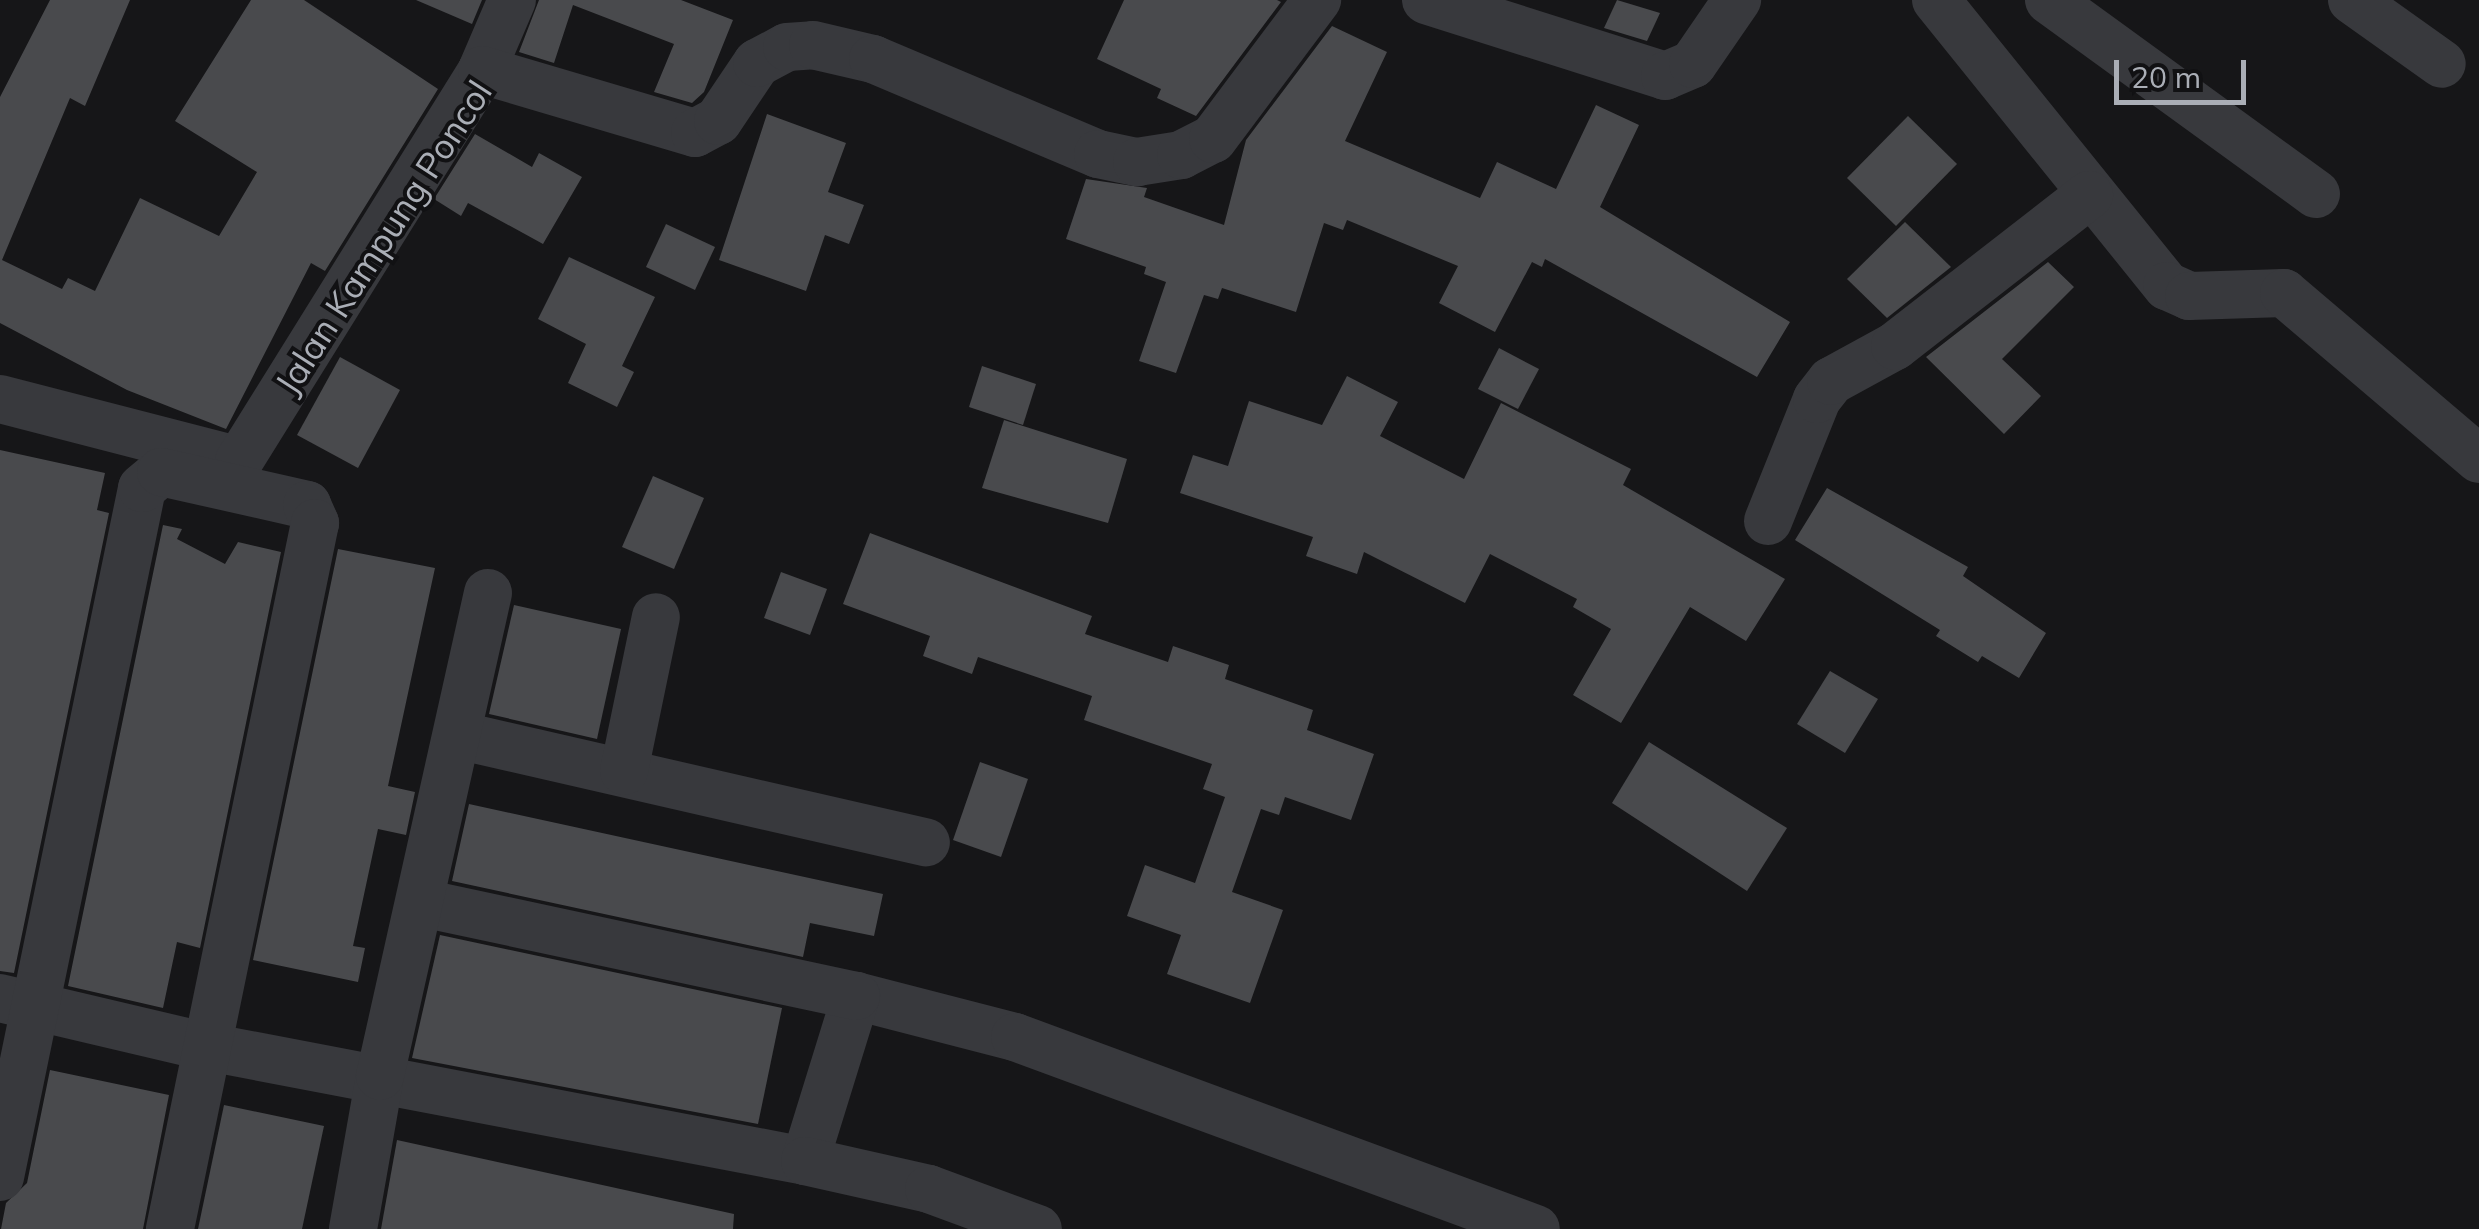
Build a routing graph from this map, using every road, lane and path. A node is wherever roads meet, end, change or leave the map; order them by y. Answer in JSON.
{"nodes":[{"id":1,"x":512,"y":0,"type":"edge"},
{"id":2,"x":1316,"y":0,"type":"edge"},
{"id":3,"x":1426,"y":0,"type":"edge"},
{"id":4,"x":1737,"y":0,"type":"edge"},
{"id":5,"x":1936,"y":0,"type":"edge"},
{"id":6,"x":2049,"y":0,"type":"edge"},
{"id":7,"x":2352,"y":0,"type":"edge"},
{"id":8,"x":2442,"y":64,"type":"dead end"},
{"id":9,"x":482,"y":70,"type":"junction"},
{"id":10,"x":2316,"y":194,"type":"dead end"},
{"id":11,"x":2089,"y":195,"type":"junction"},
{"id":12,"x":0,"y":400,"type":"edge"},
{"id":13,"x":2479,"y":459,"type":"edge"},
{"id":14,"x":1768,"y":521,"type":"dead end"},
{"id":15,"x":488,"y":593,"type":"dead end"},
{"id":16,"x":656,"y":617,"type":"dead end"},
{"id":17,"x":457,"y":735,"type":"junction"},
{"id":18,"x":624,"y":771,"type":"junction"},
{"id":19,"x":926,"y":842,"type":"dead end"},
{"id":20,"x":421,"y":903,"type":"junction"},
{"id":21,"x":856,"y":996,"type":"junction"},
{"id":22,"x":20,"y":1002,"type":"edge"},
{"id":23,"x":208,"y":1047,"type":"junction"},
{"id":24,"x":380,"y":1076,"type":"junction"},
{"id":25,"x":805,"y":1161,"type":"junction"},
{"id":26,"x":0,"y":1177,"type":"edge"},
{"id":27,"x":170,"y":1229,"type":"edge"},
{"id":28,"x":353,"y":1229,"type":"edge"},
{"id":29,"x":1038,"y":1229,"type":"edge"},
{"id":30,"x":1536,"y":1229,"type":"edge"}],
"edges":[{"from":1,"to":9,"type":"street"},
{"from":2,"to":9,"type":"street","name":"Jalan Kampung Poncol"},
{"from":3,"to":4,"type":"street"},
{"from":5,"to":11,"type":"street"},
{"from":6,"to":10,"type":"street"},
{"from":7,"to":8,"type":"street"},
{"from":9,"to":12,"type":"street","name":"Jalan Kampung Poncol"},
{"from":11,"to":13,"type":"street"},
{"from":11,"to":14,"type":"street"},
{"from":15,"to":17,"type":"street"},
{"from":16,"to":18,"type":"street"},
{"from":17,"to":18,"type":"street"},
{"from":17,"to":20,"type":"street"},
{"from":18,"to":19,"type":"street"},
{"from":20,"to":21,"type":"street"},
{"from":20,"to":24,"type":"street"},
{"from":21,"to":25,"type":"street"},
{"from":21,"to":30,"type":"street"},
{"from":22,"to":23,"type":"street"},
{"from":22,"to":23,"type":"street"},
{"from":22,"to":26,"type":"street"},
{"from":23,"to":24,"type":"street"},
{"from":23,"to":27,"type":"street"},
{"from":24,"to":25,"type":"street"},
{"from":24,"to":28,"type":"street"},
{"from":25,"to":29,"type":"street"}]}
